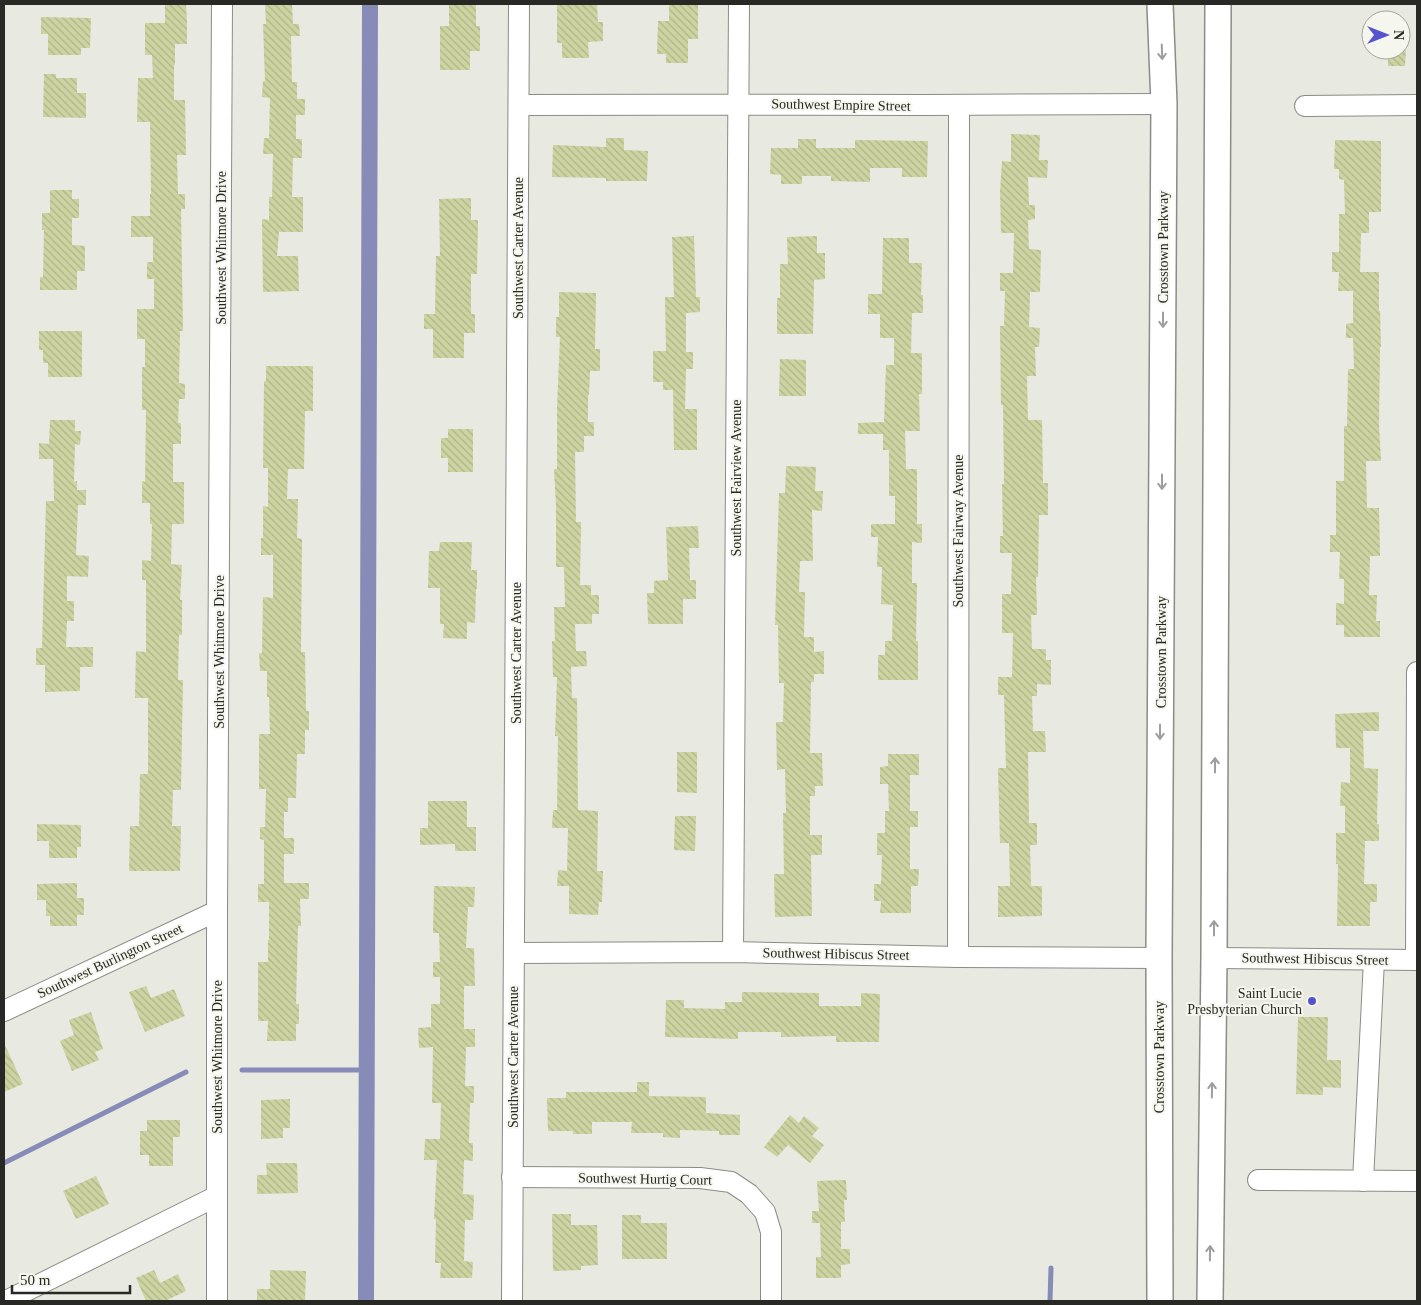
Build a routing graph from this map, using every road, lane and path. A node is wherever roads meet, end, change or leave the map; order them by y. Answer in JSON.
{"nodes":[{"id":1,"x":222,"y":4,"type":"edge"},
{"id":2,"x":519,"y":4,"type":"edge"},
{"id":3,"x":739,"y":4,"type":"edge"},
{"id":4,"x":1160,"y":4,"type":"edge"},
{"id":5,"x":1218,"y":4,"type":"edge"},
{"id":6,"x":739,"y":104,"type":"junction"},
{"id":7,"x":1164,"y":104,"type":"junction"},
{"id":8,"x":519,"y":105,"type":"junction"},
{"id":9,"x":1417,"y":105,"type":"edge"},
{"id":10,"x":959,"y":106,"type":"junction"},
{"id":11,"x":1305,"y":106,"type":"dead end"},
{"id":12,"x":1417,"y":672,"type":"edge"},
{"id":13,"x":217,"y":911,"type":"junction"},
{"id":14,"x":733,"y":952,"type":"junction"},
{"id":15,"x":514,"y":953,"type":"junction"},
{"id":16,"x":958,"y":957,"type":"junction"},
{"id":17,"x":1159,"y":958,"type":"junction"},
{"id":18,"x":1214,"y":958,"type":"junction"},
{"id":19,"x":1374,"y":960,"type":"junction"},
{"id":20,"x":1417,"y":960,"type":"edge"},
{"id":21,"x":4,"y":1010,"type":"edge"},
{"id":22,"x":512,"y":1177,"type":"junction"},
{"id":23,"x":1258,"y":1180,"type":"dead end"},
{"id":24,"x":1364,"y":1181,"type":"junction"},
{"id":25,"x":1417,"y":1181,"type":"edge"},
{"id":26,"x":217,"y":1196,"type":"junction"},
{"id":27,"x":6,"y":1301,"type":"edge"},
{"id":28,"x":217,"y":1301,"type":"edge"},
{"id":29,"x":512,"y":1301,"type":"edge"},
{"id":30,"x":772,"y":1301,"type":"edge"},
{"id":31,"x":1160,"y":1301,"type":"edge"},
{"id":32,"x":1210,"y":1301,"type":"edge"}],
"edges":[{"from":1,"to":13,"type":"street","name":"Southwest Whitmore Drive"},
{"from":2,"to":8,"type":"street","name":"Southwest Carter Avenue"},
{"from":3,"to":6,"type":"street","name":"Southwest Fairview Avenue"},
{"from":4,"to":7,"type":"main road","name":"Crosstown Parkway","one_way":true},
{"from":18,"to":5,"type":"main road","one_way":true},
{"from":6,"to":8,"type":"street","name":"Southwest Empire Street"},
{"from":6,"to":10,"type":"street","name":"Southwest Empire Street"},
{"from":6,"to":14,"type":"street","name":"Southwest Fairview Avenue"},
{"from":7,"to":10,"type":"street","name":"Southwest Empire Street"},
{"from":7,"to":17,"type":"main road","name":"Crosstown Parkway","one_way":true},
{"from":8,"to":15,"type":"street","name":"Southwest Carter Avenue"},
{"from":9,"to":11,"type":"street"},
{"from":10,"to":16,"type":"street","name":"Southwest Fairway Avenue"},
{"from":12,"to":20,"type":"street"},
{"from":13,"to":21,"type":"street","name":"Southwest Burlington Street"},
{"from":13,"to":26,"type":"street","name":"Southwest Whitmore Drive"},
{"from":14,"to":15,"type":"street","name":"Southwest Hibiscus Street"},
{"from":14,"to":16,"type":"street","name":"Southwest Hibiscus Street"},
{"from":15,"to":22,"type":"street","name":"Southwest Carter Avenue"},
{"from":16,"to":17,"type":"street","name":"Southwest Hibiscus Street"},
{"from":17,"to":31,"type":"main road","name":"Crosstown Parkway"},
{"from":18,"to":19,"type":"street","name":"Southwest Hibiscus Street"},
{"from":32,"to":18,"type":"main road","one_way":true},
{"from":19,"to":20,"type":"street","name":"Southwest Hibiscus Street"},
{"from":19,"to":24,"type":"street"},
{"from":22,"to":29,"type":"street","name":"Southwest Carter Avenue"},
{"from":22,"to":30,"type":"street","name":"Southwest Hurtig Court"},
{"from":23,"to":24,"type":"street"},
{"from":24,"to":25,"type":"street"},
{"from":26,"to":27,"type":"street"},
{"from":26,"to":28,"type":"street","name":"Southwest Whitmore Drive"}]}
